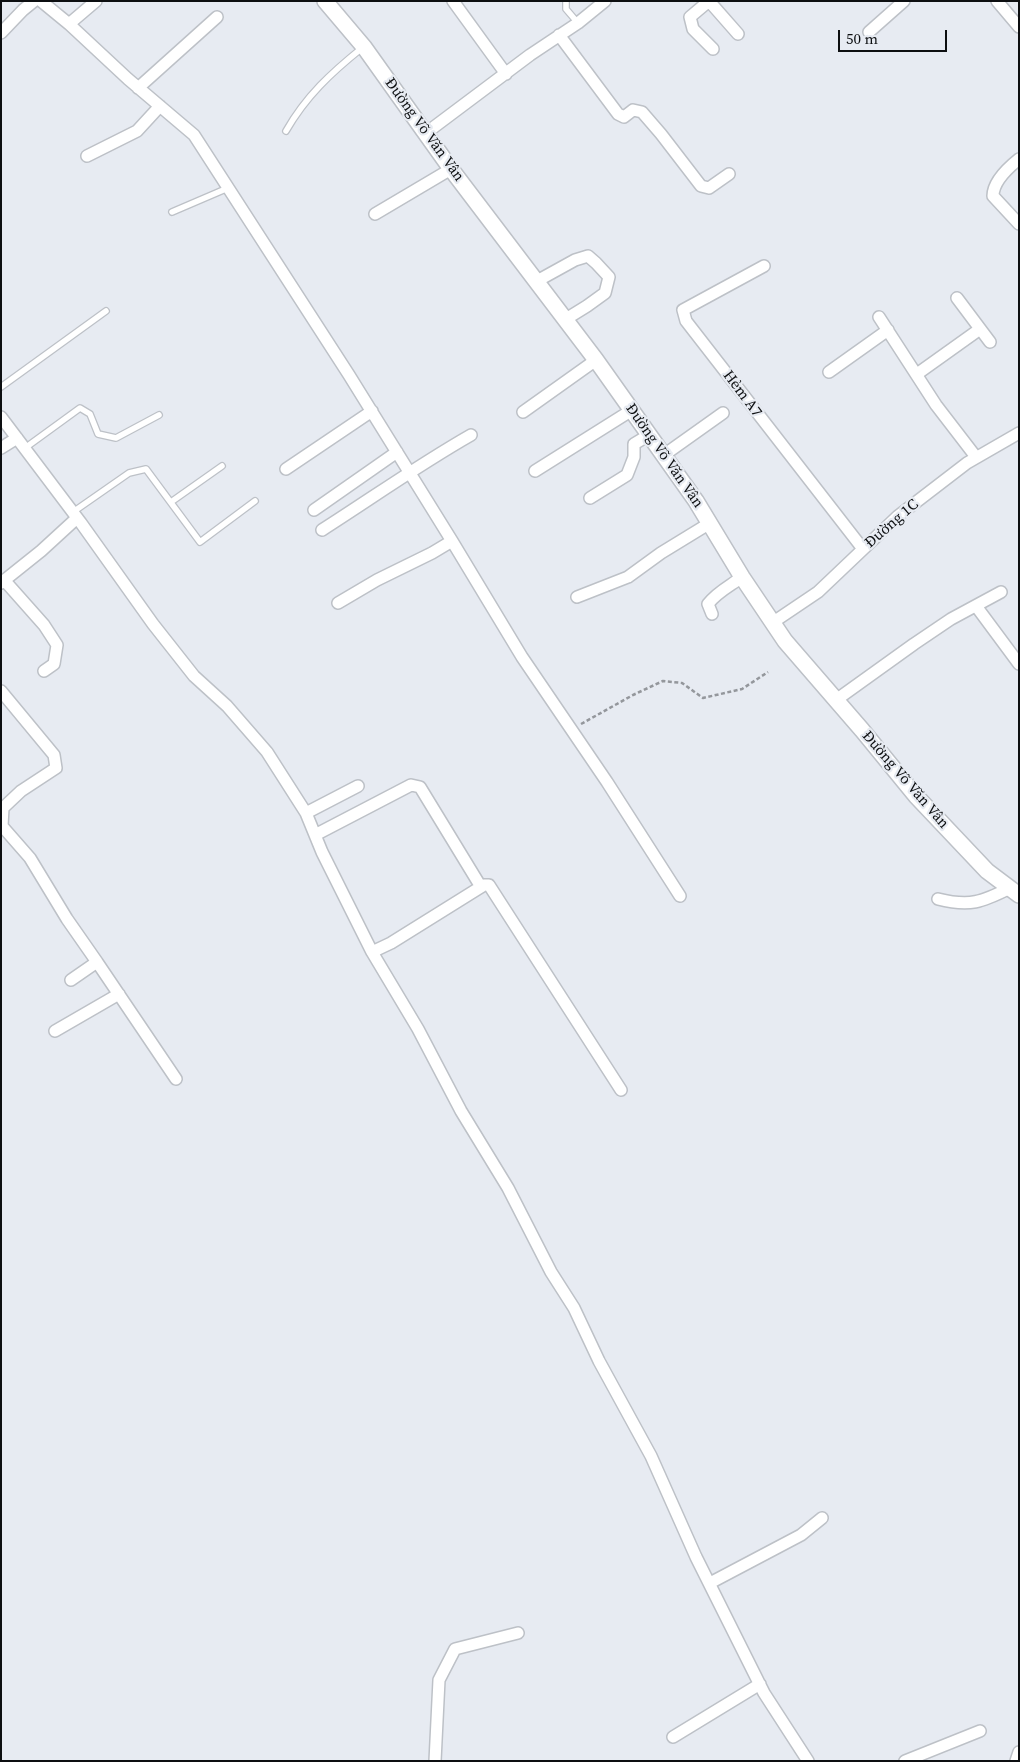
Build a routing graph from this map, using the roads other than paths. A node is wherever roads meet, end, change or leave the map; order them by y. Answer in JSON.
{"nodes":[{"id":1,"x":34,"y":1,"type":"edge"},
{"id":2,"x":41,"y":1,"type":"edge"},
{"id":3,"x":96,"y":1,"type":"edge"},
{"id":4,"x":325,"y":1,"type":"edge"},
{"id":5,"x":453,"y":1,"type":"edge"},
{"id":6,"x":566,"y":1,"type":"edge"},
{"id":7,"x":605,"y":1,"type":"edge"},
{"id":8,"x":709,"y":1,"type":"edge"},
{"id":9,"x":904,"y":1,"type":"edge"},
{"id":10,"x":997,"y":1,"type":"edge"},
{"id":11,"x":19,"y":5,"type":"edge"},
{"id":12,"x":1014,"y":15,"type":"edge"},
{"id":13,"x":216,"y":17,"type":"dead end"},
{"id":14,"x":578,"y":23,"type":"junction"},
{"id":15,"x":69,"y":24,"type":"junction"},
{"id":16,"x":1019,"y":27,"type":"edge"},
{"id":17,"x":869,"y":32,"type":"dead end"},
{"id":18,"x":1,"y":33,"type":"edge"},
{"id":19,"x":738,"y":34,"type":"dead end"},
{"id":20,"x":559,"y":36,"type":"junction"},
{"id":21,"x":364,"y":47,"type":"junction"},
{"id":22,"x":713,"y":49,"type":"dead end"},
{"id":23,"x":506,"y":74,"type":"junction"},
{"id":24,"x":138,"y":88,"type":"junction"},
{"id":25,"x":160,"y":106,"type":"junction"},
{"id":26,"x":286,"y":131,"type":"dead end"},
{"id":27,"x":426,"y":133,"type":"junction"},
{"id":28,"x":86,"y":156,"type":"dead end"},
{"id":29,"x":1019,"y":159,"type":"edge"},
{"id":30,"x":451,"y":169,"type":"junction"},
{"id":31,"x":729,"y":174,"type":"dead end"},
{"id":32,"x":228,"y":188,"type":"junction"},
{"id":33,"x":172,"y":212,"type":"dead end"},
{"id":34,"x":375,"y":214,"type":"dead end"},
{"id":35,"x":1019,"y":224,"type":"edge"},
{"id":36,"x":764,"y":266,"type":"dead end"},
{"id":37,"x":537,"y":281,"type":"junction"},
{"id":38,"x":957,"y":298,"type":"dead end"},
{"id":39,"x":106,"y":311,"type":"dead end"},
{"id":40,"x":879,"y":316,"type":"dead end"},
{"id":41,"x":566,"y":319,"type":"junction"},
{"id":42,"x":980,"y":329,"type":"junction"},
{"id":43,"x":888,"y":330,"type":"junction"},
{"id":44,"x":990,"y":342,"type":"dead end"},
{"id":45,"x":596,"y":360,"type":"junction"},
{"id":46,"x":829,"y":372,"type":"dead end"},
{"id":47,"x":917,"y":374,"type":"junction"},
{"id":48,"x":1,"y":387,"type":"edge"},
{"id":49,"x":632,"y":410,"type":"junction"},
{"id":50,"x":372,"y":411,"type":"junction"},
{"id":51,"x":523,"y":412,"type":"dead end"},
{"id":52,"x":723,"y":413,"type":"dead end"},
{"id":53,"x":159,"y":415,"type":"dead end"},
{"id":54,"x":1,"y":417,"type":"edge"},
{"id":55,"x":1019,"y":433,"type":"edge"},
{"id":56,"x":471,"y":435,"type":"dead end"},
{"id":57,"x":650,"y":435,"type":"junction"},
{"id":58,"x":17,"y":438,"type":"junction"},
{"id":59,"x":1,"y":448,"type":"edge"},
{"id":60,"x":25,"y":448,"type":"junction"},
{"id":61,"x":397,"y":452,"type":"junction"},
{"id":62,"x":664,"y":455,"type":"junction"},
{"id":63,"x":976,"y":457,"type":"junction"},
{"id":64,"x":222,"y":466,"type":"dead end"},
{"id":65,"x":286,"y":469,"type":"dead end"},
{"id":66,"x":535,"y":472,"type":"dead end"},
{"id":67,"x":410,"y":473,"type":"junction"},
{"id":68,"x":590,"y":498,"type":"dead end"},
{"id":69,"x":255,"y":501,"type":"dead end"},
{"id":70,"x":170,"y":502,"type":"junction"},
{"id":71,"x":314,"y":510,"type":"dead end"},
{"id":72,"x":75,"y":515,"type":"junction"},
{"id":73,"x":710,"y":524,"type":"junction"},
{"id":74,"x":322,"y":530,"type":"dead end"},
{"id":75,"x":452,"y":541,"type":"junction"},
{"id":76,"x":862,"y":549,"type":"junction"},
{"id":77,"x":742,"y":576,"type":"junction"},
{"id":78,"x":3,"y":581,"type":"edge"},
{"id":79,"x":1001,"y":592,"type":"dead end"},
{"id":80,"x":577,"y":597,"type":"dead end"},
{"id":81,"x":338,"y":602,"type":"dead end"},
{"id":82,"x":976,"y":606,"type":"junction"},
{"id":83,"x":712,"y":614,"type":"dead end"},
{"id":84,"x":772,"y":623,"type":"junction"},
{"id":85,"x":1019,"y":664,"type":"edge"},
{"id":86,"x":44,"y":671,"type":"dead end"},
{"id":87,"x":1,"y":691,"type":"edge"},
{"id":88,"x":836,"y":700,"type":"junction"},
{"id":89,"x":358,"y":786,"type":"dead end"},
{"id":90,"x":306,"y":814,"type":"junction"},
{"id":91,"x":315,"y":835,"type":"junction"},
{"id":92,"x":481,"y":887,"type":"junction"},
{"id":93,"x":1014,"y":892,"type":"edge"},
{"id":94,"x":680,"y":896,"type":"dead end"},
{"id":95,"x":938,"y":899,"type":"dead end"},
{"id":96,"x":372,"y":952,"type":"junction"},
{"id":97,"x":97,"y":962,"type":"junction"},
{"id":98,"x":71,"y":980,"type":"dead end"},
{"id":99,"x":119,"y":994,"type":"junction"},
{"id":100,"x":55,"y":1031,"type":"dead end"},
{"id":101,"x":176,"y":1079,"type":"dead end"},
{"id":102,"x":621,"y":1090,"type":"dead end"},
{"id":103,"x":822,"y":1518,"type":"dead end"},
{"id":104,"x":710,"y":1583,"type":"junction"},
{"id":105,"x":518,"y":1633,"type":"dead end"},
{"id":106,"x":760,"y":1684,"type":"junction"},
{"id":107,"x":980,"y":1731,"type":"dead end"},
{"id":108,"x":672,"y":1737,"type":"dead end"},
{"id":109,"x":1019,"y":1752,"type":"edge"},
{"id":110,"x":435,"y":1761,"type":"edge"},
{"id":111,"x":808,"y":1761,"type":"edge"},
{"id":112,"x":905,"y":1761,"type":"edge"},
{"id":113,"x":1016,"y":1761,"type":"edge"}],
"edges":[{"from":1,"to":11,"type":"street"},
{"from":2,"to":15,"type":"street"},
{"from":3,"to":15,"type":"street"},
{"from":4,"to":21,"type":"street","name":"Đường Võ Văn Vân"},
{"from":5,"to":23,"type":"street"},
{"from":6,"to":14,"type":"lane"},
{"from":7,"to":14,"type":"street"},
{"from":8,"to":19,"type":"street"},
{"from":8,"to":22,"type":"street"},
{"from":9,"to":17,"type":"street"},
{"from":10,"to":12,"type":"street"},
{"from":11,"to":18,"type":"street"},
{"from":12,"to":16,"type":"street"},
{"from":13,"to":24,"type":"street"},
{"from":14,"to":20,"type":"street"},
{"from":15,"to":24,"type":"street"},
{"from":20,"to":23,"type":"street"},
{"from":20,"to":31,"type":"street"},
{"from":21,"to":26,"type":"lane"},
{"from":21,"to":27,"type":"street","name":"Đường Võ Văn Vân"},
{"from":23,"to":27,"type":"street"},
{"from":24,"to":25,"type":"street"},
{"from":25,"to":28,"type":"street"},
{"from":25,"to":32,"type":"street"},
{"from":27,"to":30,"type":"street","name":"Đường Võ Văn Vân"},
{"from":29,"to":35,"type":"street"},
{"from":30,"to":34,"type":"street"},
{"from":30,"to":37,"type":"street","name":"Đường Võ Văn Vân"},
{"from":32,"to":33,"type":"lane"},
{"from":32,"to":50,"type":"street"},
{"from":36,"to":76,"type":"street","name":"Hẻm A7"},
{"from":37,"to":41,"type":"street","name":"Đường Võ Văn Vân"},
{"from":37,"to":41,"type":"street"},
{"from":38,"to":42,"type":"street"},
{"from":39,"to":48,"type":"lane"},
{"from":40,"to":43,"type":"street"},
{"from":41,"to":45,"type":"street","name":"Đường Võ Văn Vân"},
{"from":42,"to":44,"type":"street"},
{"from":42,"to":47,"type":"street"},
{"from":43,"to":46,"type":"street"},
{"from":43,"to":47,"type":"street"},
{"from":45,"to":49,"type":"street","name":"Đường Võ Văn Vân"},
{"from":45,"to":51,"type":"street"},
{"from":47,"to":63,"type":"street"},
{"from":49,"to":57,"type":"street","name":"Đường Võ Văn Vân"},
{"from":49,"to":66,"type":"street"},
{"from":50,"to":61,"type":"street"},
{"from":50,"to":65,"type":"street"},
{"from":52,"to":62,"type":"street"},
{"from":53,"to":60,"type":"lane"},
{"from":54,"to":58,"type":"street"},
{"from":55,"to":63,"type":"street","name":"Đường 1C"},
{"from":56,"to":67,"type":"street"},
{"from":57,"to":62,"type":"street","name":"Đường Võ Văn Vân"},
{"from":57,"to":68,"type":"street"},
{"from":58,"to":59,"type":"street"},
{"from":58,"to":60,"type":"street"},
{"from":60,"to":72,"type":"street"},
{"from":61,"to":67,"type":"street"},
{"from":61,"to":71,"type":"street"},
{"from":62,"to":73,"type":"street","name":"Đường Võ Văn Vân"},
{"from":63,"to":76,"type":"street","name":"Đường 1C"},
{"from":64,"to":70,"type":"lane"},
{"from":67,"to":74,"type":"street"},
{"from":67,"to":75,"type":"street"},
{"from":69,"to":70,"type":"lane"},
{"from":70,"to":72,"type":"lane"},
{"from":72,"to":78,"type":"street"},
{"from":72,"to":90,"type":"street"},
{"from":73,"to":77,"type":"street","name":"Đường Võ Văn Vân"},
{"from":73,"to":80,"type":"street"},
{"from":75,"to":81,"type":"street"},
{"from":75,"to":94,"type":"street"},
{"from":76,"to":84,"type":"street","name":"Đường 1C"},
{"from":77,"to":83,"type":"street"},
{"from":77,"to":84,"type":"street","name":"Đường Võ Văn Vân"},
{"from":78,"to":86,"type":"street"},
{"from":79,"to":82,"type":"street"},
{"from":82,"to":85,"type":"street"},
{"from":82,"to":88,"type":"street"},
{"from":84,"to":88,"type":"street","name":"Đường Võ Văn Vân"},
{"from":87,"to":97,"type":"street"},
{"from":88,"to":93,"type":"street","name":"Đường Võ Văn Vân"},
{"from":89,"to":90,"type":"street"},
{"from":90,"to":91,"type":"street"},
{"from":91,"to":92,"type":"street"},
{"from":91,"to":96,"type":"street"},
{"from":92,"to":96,"type":"street"},
{"from":92,"to":102,"type":"street"},
{"from":93,"to":95,"type":"street"},
{"from":96,"to":104,"type":"street"},
{"from":97,"to":98,"type":"street"},
{"from":97,"to":99,"type":"street"},
{"from":99,"to":100,"type":"street"},
{"from":99,"to":101,"type":"street"},
{"from":103,"to":104,"type":"street"},
{"from":104,"to":106,"type":"street"},
{"from":105,"to":110,"type":"street"},
{"from":106,"to":108,"type":"street"},
{"from":106,"to":111,"type":"street"},
{"from":107,"to":112,"type":"street"},
{"from":109,"to":113,"type":"street"}]}
